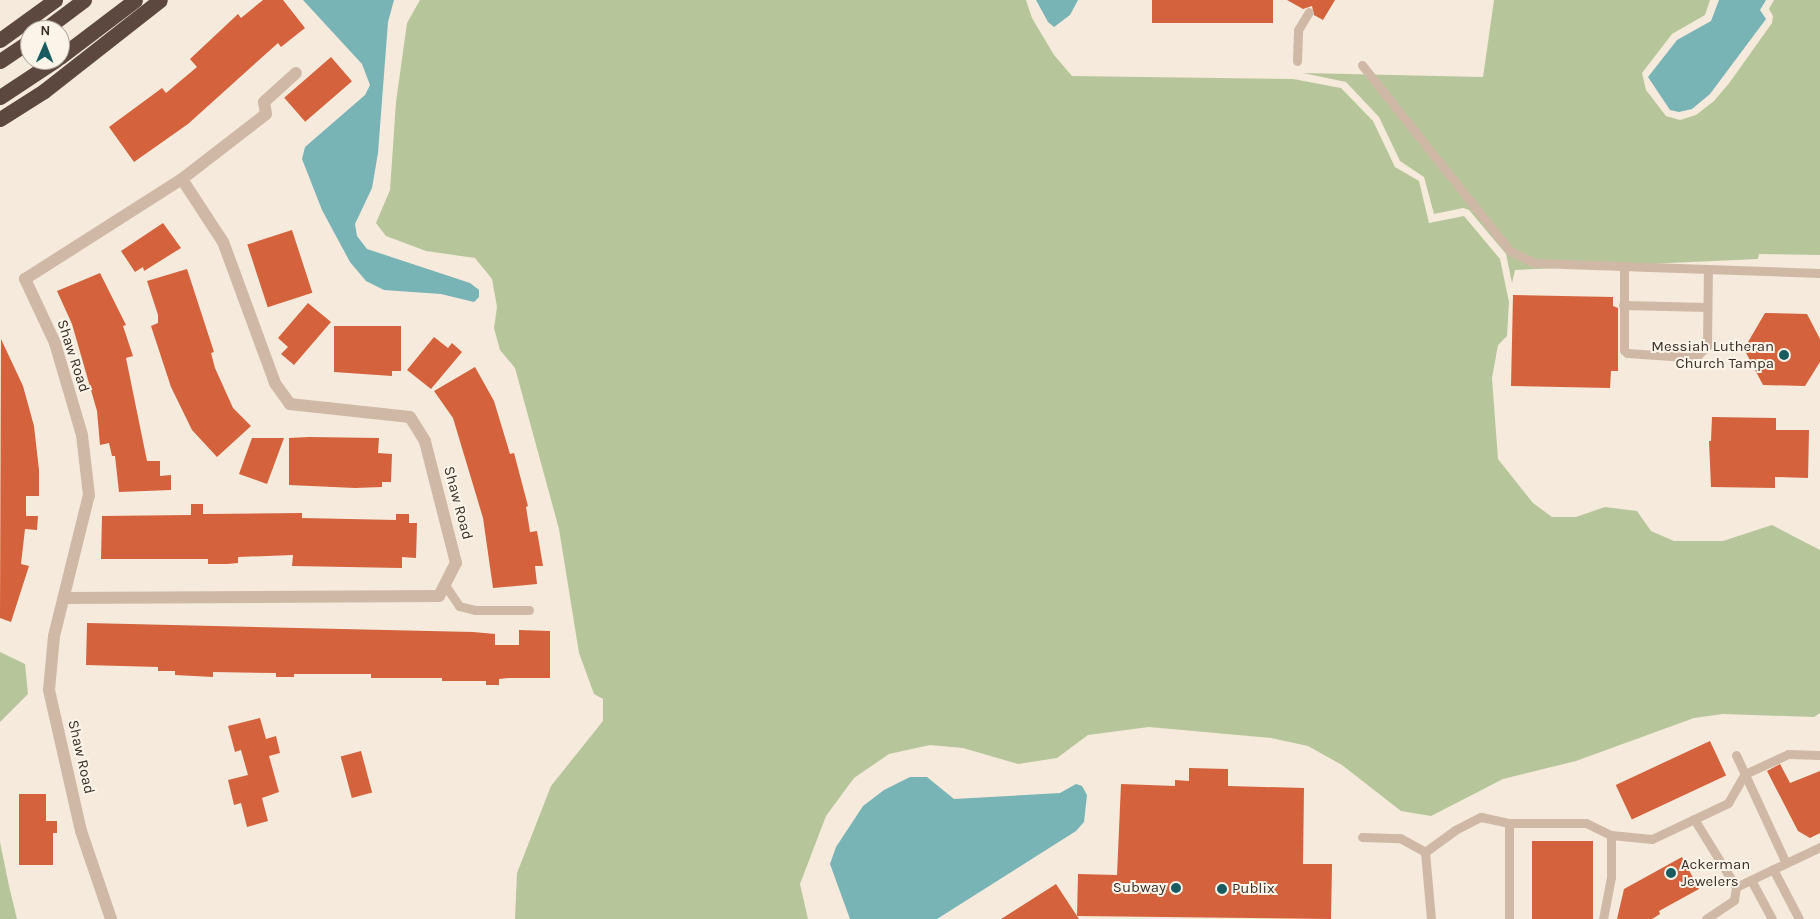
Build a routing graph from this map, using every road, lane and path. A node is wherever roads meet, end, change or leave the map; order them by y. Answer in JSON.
{"nodes":[{"id":1,"x":55,"y":0,"type":"edge"},
{"id":2,"x":84,"y":0,"type":"edge"},
{"id":3,"x":135,"y":0,"type":"edge"},
{"id":4,"x":160,"y":0,"type":"edge"},
{"id":5,"x":1309,"y":12,"type":"dead end"},
{"id":6,"x":57,"y":20,"type":"edge"},
{"id":7,"x":0,"y":40,"type":"edge"},
{"id":8,"x":20,"y":48,"type":"edge"},
{"id":9,"x":70,"y":49,"type":"edge"},
{"id":10,"x":0,"y":61,"type":"edge"},
{"id":11,"x":1297,"y":61,"type":"dead end"},
{"id":12,"x":1362,"y":65,"type":"dead end"},
{"id":13,"x":41,"y":70,"type":"edge"},
{"id":14,"x":296,"y":73,"type":"dead end"},
{"id":15,"x":0,"y":98,"type":"edge"},
{"id":16,"x":0,"y":119,"type":"edge"},
{"id":17,"x":182,"y":179,"type":"junction"},
{"id":18,"x":1624,"y":267,"type":"junction"},
{"id":19,"x":1708,"y":269,"type":"junction"},
{"id":20,"x":1820,"y":273,"type":"edge"},
{"id":21,"x":1623,"y":304,"type":"junction"},
{"id":22,"x":1707,"y":306,"type":"junction"},
{"id":23,"x":445,"y":585,"type":"junction"},
{"id":24,"x":66,"y":598,"type":"junction"},
{"id":25,"x":529,"y":610,"type":"dead end"},
{"id":26,"x":1736,"y":755,"type":"dead end"},
{"id":27,"x":1820,"y":755,"type":"edge"},
{"id":28,"x":1745,"y":774,"type":"junction"},
{"id":29,"x":1694,"y":819,"type":"junction"},
{"id":30,"x":1509,"y":823,"type":"junction"},
{"id":31,"x":1610,"y":835,"type":"junction"},
{"id":32,"x":1362,"y":837,"type":"dead end"},
{"id":33,"x":1820,"y":847,"type":"edge"},
{"id":34,"x":1425,"y":852,"type":"junction"},
{"id":35,"x":1786,"y":863,"type":"junction"},
{"id":36,"x":1773,"y":870,"type":"junction"},
{"id":37,"x":1751,"y":880,"type":"junction"},
{"id":38,"x":1736,"y":887,"type":"junction"},
{"id":39,"x":111,"y":919,"type":"edge"},
{"id":40,"x":1431,"y":919,"type":"edge"},
{"id":41,"x":1509,"y":919,"type":"edge"},
{"id":42,"x":1603,"y":919,"type":"edge"},
{"id":43,"x":1706,"y":919,"type":"edge"},
{"id":44,"x":1772,"y":919,"type":"edge"},
{"id":45,"x":1799,"y":919,"type":"edge"}],
"edges":[{"from":1,"to":7,"type":"highway"},
{"from":2,"to":6,"type":"highway"},
{"from":3,"to":9,"type":"highway"},
{"from":4,"to":16,"type":"highway"},
{"from":5,"to":11,"type":"lane"},
{"from":8,"to":10,"type":"highway"},
{"from":12,"to":18,"type":"lane"},
{"from":13,"to":15,"type":"highway"},
{"from":14,"to":17,"type":"street","name":"Shaw Road"},
{"from":17,"to":23,"type":"street","name":"Shaw Road"},
{"from":17,"to":24,"type":"street","name":"Shaw Road"},
{"from":18,"to":19,"type":"lane"},
{"from":18,"to":21,"type":"lane"},
{"from":19,"to":20,"type":"lane"},
{"from":19,"to":22,"type":"lane"},
{"from":21,"to":22,"type":"lane"},
{"from":21,"to":22,"type":"lane"},
{"from":23,"to":24,"type":"street"},
{"from":23,"to":25,"type":"lane"},
{"from":24,"to":39,"type":"street","name":"Shaw Road"},
{"from":26,"to":28,"type":"lane"},
{"from":27,"to":28,"type":"lane"},
{"from":28,"to":29,"type":"lane"},
{"from":28,"to":35,"type":"lane"},
{"from":29,"to":31,"type":"lane"},
{"from":29,"to":38,"type":"lane"},
{"from":30,"to":31,"type":"lane"},
{"from":30,"to":34,"type":"lane"},
{"from":30,"to":41,"type":"lane"},
{"from":31,"to":42,"type":"lane"},
{"from":32,"to":34,"type":"lane"},
{"from":33,"to":35,"type":"lane"},
{"from":34,"to":40,"type":"lane"},
{"from":35,"to":36,"type":"lane"},
{"from":36,"to":37,"type":"lane"},
{"from":36,"to":45,"type":"lane"},
{"from":37,"to":38,"type":"lane"},
{"from":37,"to":44,"type":"lane"},
{"from":38,"to":43,"type":"lane"}]}
